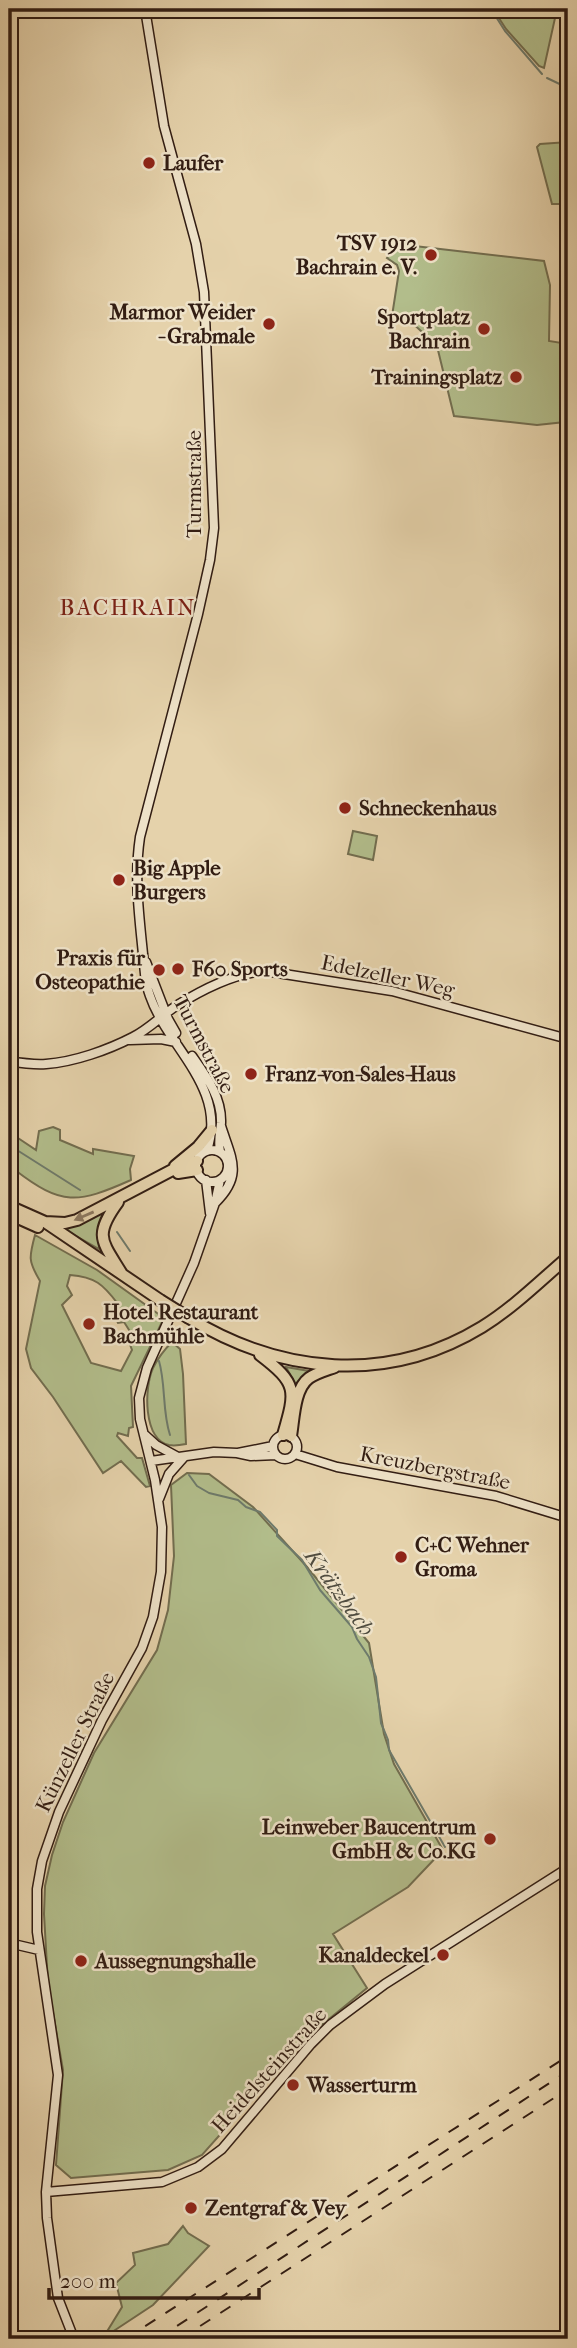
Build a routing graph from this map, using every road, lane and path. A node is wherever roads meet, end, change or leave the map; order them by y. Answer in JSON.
{"nodes":[{"id":1,"x":145,"y":9,"type":"edge"},
{"id":2,"x":163,"y":1016,"type":"junction"},
{"id":3,"x":568,"y":1039,"type":"edge"},
{"id":4,"x":127,"y":1040,"type":"junction"},
{"id":5,"x":176,"y":1042,"type":"junction"},
{"id":6,"x":9,"y":1061,"type":"edge"},
{"id":7,"x":216,"y":1127,"type":"junction"},
{"id":8,"x":208,"y":1150,"type":"junction"},
{"id":9,"x":220,"y":1152,"type":"junction"},
{"id":10,"x":197,"y":1166,"type":"junction"},
{"id":11,"x":165,"y":1175,"type":"junction"},
{"id":12,"x":206,"y":1180,"type":"junction"},
{"id":13,"x":220,"y":1180,"type":"junction"},
{"id":14,"x":121,"y":1199,"type":"junction"},
{"id":15,"x":215,"y":1203,"type":"junction"},
{"id":16,"x":9,"y":1206,"type":"edge"},
{"id":17,"x":210,"y":1213,"type":"junction"},
{"id":18,"x":9,"y":1214,"type":"edge"},
{"id":19,"x":45,"y":1222,"type":"junction"},
{"id":20,"x":568,"y":1257,"type":"edge"},
{"id":21,"x":107,"y":1266,"type":"junction"},
{"id":22,"x":124,"y":1277,"type":"junction"},
{"id":23,"x":255,"y":1351,"type":"junction"},
{"id":24,"x":338,"y":1366,"type":"junction"},
{"id":25,"x":143,"y":1433,"type":"junction"},
{"id":26,"x":287,"y":1436,"type":"junction"},
{"id":27,"x":273,"y":1446,"type":"junction"},
{"id":28,"x":237,"y":1453,"type":"junction"},
{"id":29,"x":295,"y":1454,"type":"junction"},
{"id":30,"x":276,"y":1455,"type":"junction"},
{"id":31,"x":182,"y":1456,"type":"junction"},
{"id":32,"x":150,"y":1461,"type":"junction"},
{"id":33,"x":159,"y":1499,"type":"junction"},
{"id":34,"x":568,"y":1518,"type":"edge"},
{"id":35,"x":568,"y":1868,"type":"edge"},
{"id":36,"x":9,"y":1943,"type":"edge"},
{"id":37,"x":39,"y":1950,"type":"junction"},
{"id":38,"x":46,"y":2192,"type":"junction"},
{"id":39,"x":75,"y":2339,"type":"edge"}],
"edges":[{"from":1,"to":2,"type":"main road","name":"Turmstraße"},
{"from":2,"to":3,"type":"main road","name":"Edelzeller Weg"},
{"from":2,"to":4,"type":"main road","name":"Edelzeller Weg"},
{"from":2,"to":5,"type":"main road","name":"Turmstraße"},
{"from":2,"to":7,"type":"main road","name":"Turmstraße"},
{"from":4,"to":5,"type":"main road"},
{"from":4,"to":6,"type":"main road"},
{"from":5,"to":7,"type":"main road","name":"Turmstraße"},
{"from":7,"to":8,"type":"main road","name":"Turmstraße"},
{"from":7,"to":9,"type":"main road","name":"Turmstraße"},
{"from":7,"to":11,"type":"highway"},
{"from":7,"to":15,"type":"main road"},
{"from":8,"to":9,"type":"main road"},
{"from":8,"to":10,"type":"main road"},
{"from":9,"to":13,"type":"main road"},
{"from":10,"to":11,"type":"highway"},
{"from":10,"to":12,"type":"main road"},
{"from":11,"to":14,"type":"highway"},
{"from":12,"to":13,"type":"main road"},
{"from":12,"to":17,"type":"main road"},
{"from":13,"to":15,"type":"main road"},
{"from":14,"to":19,"type":"highway","one_way":true},
{"from":14,"to":22,"type":"highway"},
{"from":15,"to":17,"type":"main road"},
{"from":16,"to":19,"type":"highway"},
{"from":17,"to":25,"type":"main road","name":"Künzeller Straße"},
{"from":18,"to":21,"type":"highway"},
{"from":19,"to":21,"type":"highway"},
{"from":20,"to":24,"type":"highway"},
{"from":21,"to":22,"type":"highway"},
{"from":22,"to":23,"type":"highway","bridge":true},
{"from":23,"to":24,"type":"highway"},
{"from":23,"to":26,"type":"highway"},
{"from":24,"to":26,"type":"highway"},
{"from":25,"to":31,"type":"main road"},
{"from":25,"to":32,"type":"main road","name":"Künzeller Straße"},
{"from":26,"to":27,"type":"main road"},
{"from":26,"to":29,"type":"main road"},
{"from":27,"to":28,"type":"main road","name":"Kreuzbergstraße"},
{"from":27,"to":30,"type":"main road"},
{"from":28,"to":30,"type":"main road","name":"Kreuzbergstraße"},
{"from":28,"to":31,"type":"main road","name":"Kreuzbergstraße"},
{"from":29,"to":30,"type":"main road","name":"Kreuzbergstraße"},
{"from":29,"to":34,"type":"main road","name":"Kreuzbergstraße"},
{"from":31,"to":32,"type":"main road","name":"Kreuzbergstraße"},
{"from":31,"to":33,"type":"main road"},
{"from":32,"to":33,"type":"main road","name":"Künzeller Straße"},
{"from":33,"to":37,"type":"main road","name":"Künzeller Straße"},
{"from":35,"to":38,"type":"main road","name":"Heidelsteinstraße"},
{"from":36,"to":37,"type":"main road"},
{"from":37,"to":38,"type":"main road","name":"Künzeller Straße"},
{"from":38,"to":39,"type":"main road","name":"Künzeller Straße"}]}
